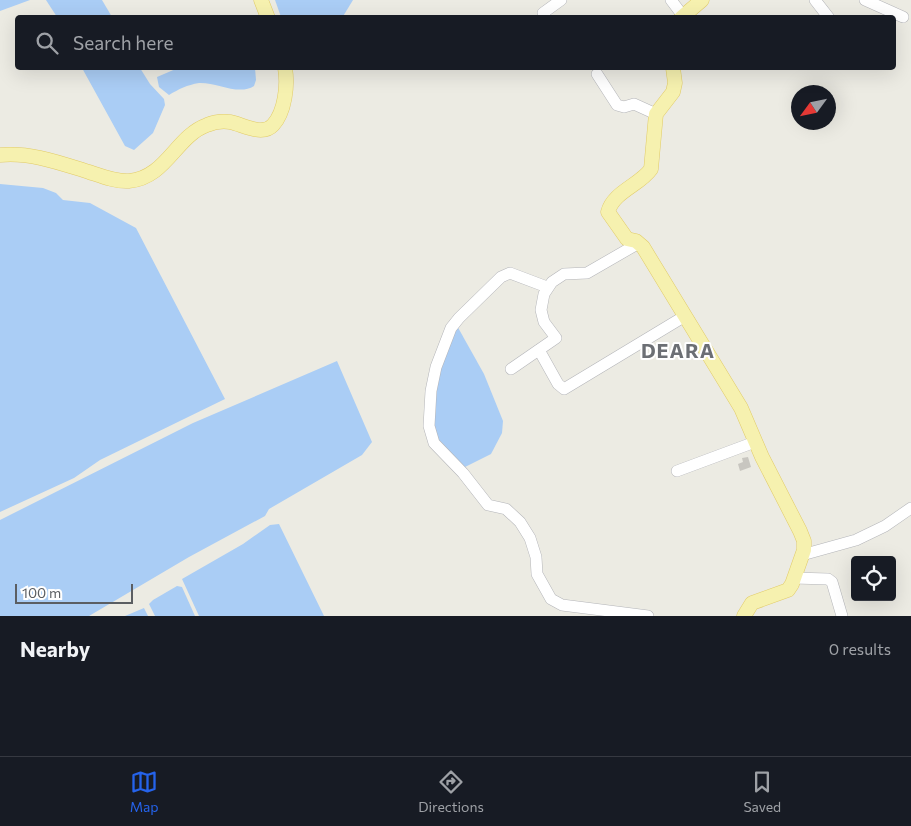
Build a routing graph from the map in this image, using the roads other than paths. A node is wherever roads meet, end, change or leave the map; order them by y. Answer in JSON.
{"nodes":[{"id":1,"x":261,"y":0,"type":"edge"},
{"id":2,"x":561,"y":0,"type":"edge"},
{"id":3,"x":671,"y":0,"type":"edge"},
{"id":4,"x":702,"y":0,"type":"edge"},
{"id":5,"x":815,"y":0,"type":"edge"},
{"id":6,"x":865,"y":0,"type":"edge"},
{"id":7,"x":542,"y":13,"type":"dead end"},
{"id":8,"x":267,"y":15,"type":"edge"},
{"id":9,"x":681,"y":15,"type":"edge"},
{"id":10,"x":684,"y":15,"type":"edge"},
{"id":11,"x":827,"y":15,"type":"edge"},
{"id":12,"x":903,"y":17,"type":"dead end"},
{"id":13,"x":285,"y":70,"type":"edge"},
{"id":14,"x":673,"y":70,"type":"edge"},
{"id":15,"x":597,"y":74,"type":"dead end"},
{"id":16,"x":656,"y":114,"type":"junction"},
{"id":17,"x":0,"y":155,"type":"edge"},
{"id":18,"x":639,"y":244,"type":"junction"},
{"id":19,"x":547,"y":287,"type":"junction"},
{"id":20,"x":685,"y":316,"type":"junction"},
{"id":21,"x":539,"y":350,"type":"junction"},
{"id":22,"x":511,"y":369,"type":"dead end"},
{"id":23,"x":755,"y":442,"type":"junction"},
{"id":24,"x":678,"y":470,"type":"dead end"},
{"id":25,"x":911,"y":508,"type":"edge"},
{"id":26,"x":802,"y":555,"type":"junction"},
{"id":27,"x":794,"y":578,"type":"junction"},
{"id":28,"x":648,"y":616,"type":"edge"},
{"id":29,"x":744,"y":616,"type":"edge"},
{"id":30,"x":842,"y":616,"type":"edge"}],
"edges":[{"from":1,"to":8,"type":"main road"},
{"from":2,"to":7,"type":"street"},
{"from":3,"to":9,"type":"street"},
{"from":4,"to":10,"type":"main road"},
{"from":5,"to":11,"type":"street"},
{"from":6,"to":12,"type":"street"},
{"from":13,"to":17,"type":"main road"},
{"from":14,"to":16,"type":"main road"},
{"from":15,"to":16,"type":"street"},
{"from":16,"to":18,"type":"main road"},
{"from":18,"to":19,"type":"street"},
{"from":18,"to":20,"type":"main road"},
{"from":19,"to":21,"type":"street"},
{"from":19,"to":28,"type":"street"},
{"from":20,"to":21,"type":"street"},
{"from":20,"to":23,"type":"main road"},
{"from":21,"to":22,"type":"street"},
{"from":23,"to":24,"type":"street"},
{"from":23,"to":26,"type":"main road"},
{"from":25,"to":26,"type":"street"},
{"from":26,"to":27,"type":"main road"},
{"from":27,"to":29,"type":"main road"},
{"from":27,"to":30,"type":"street"}]}
